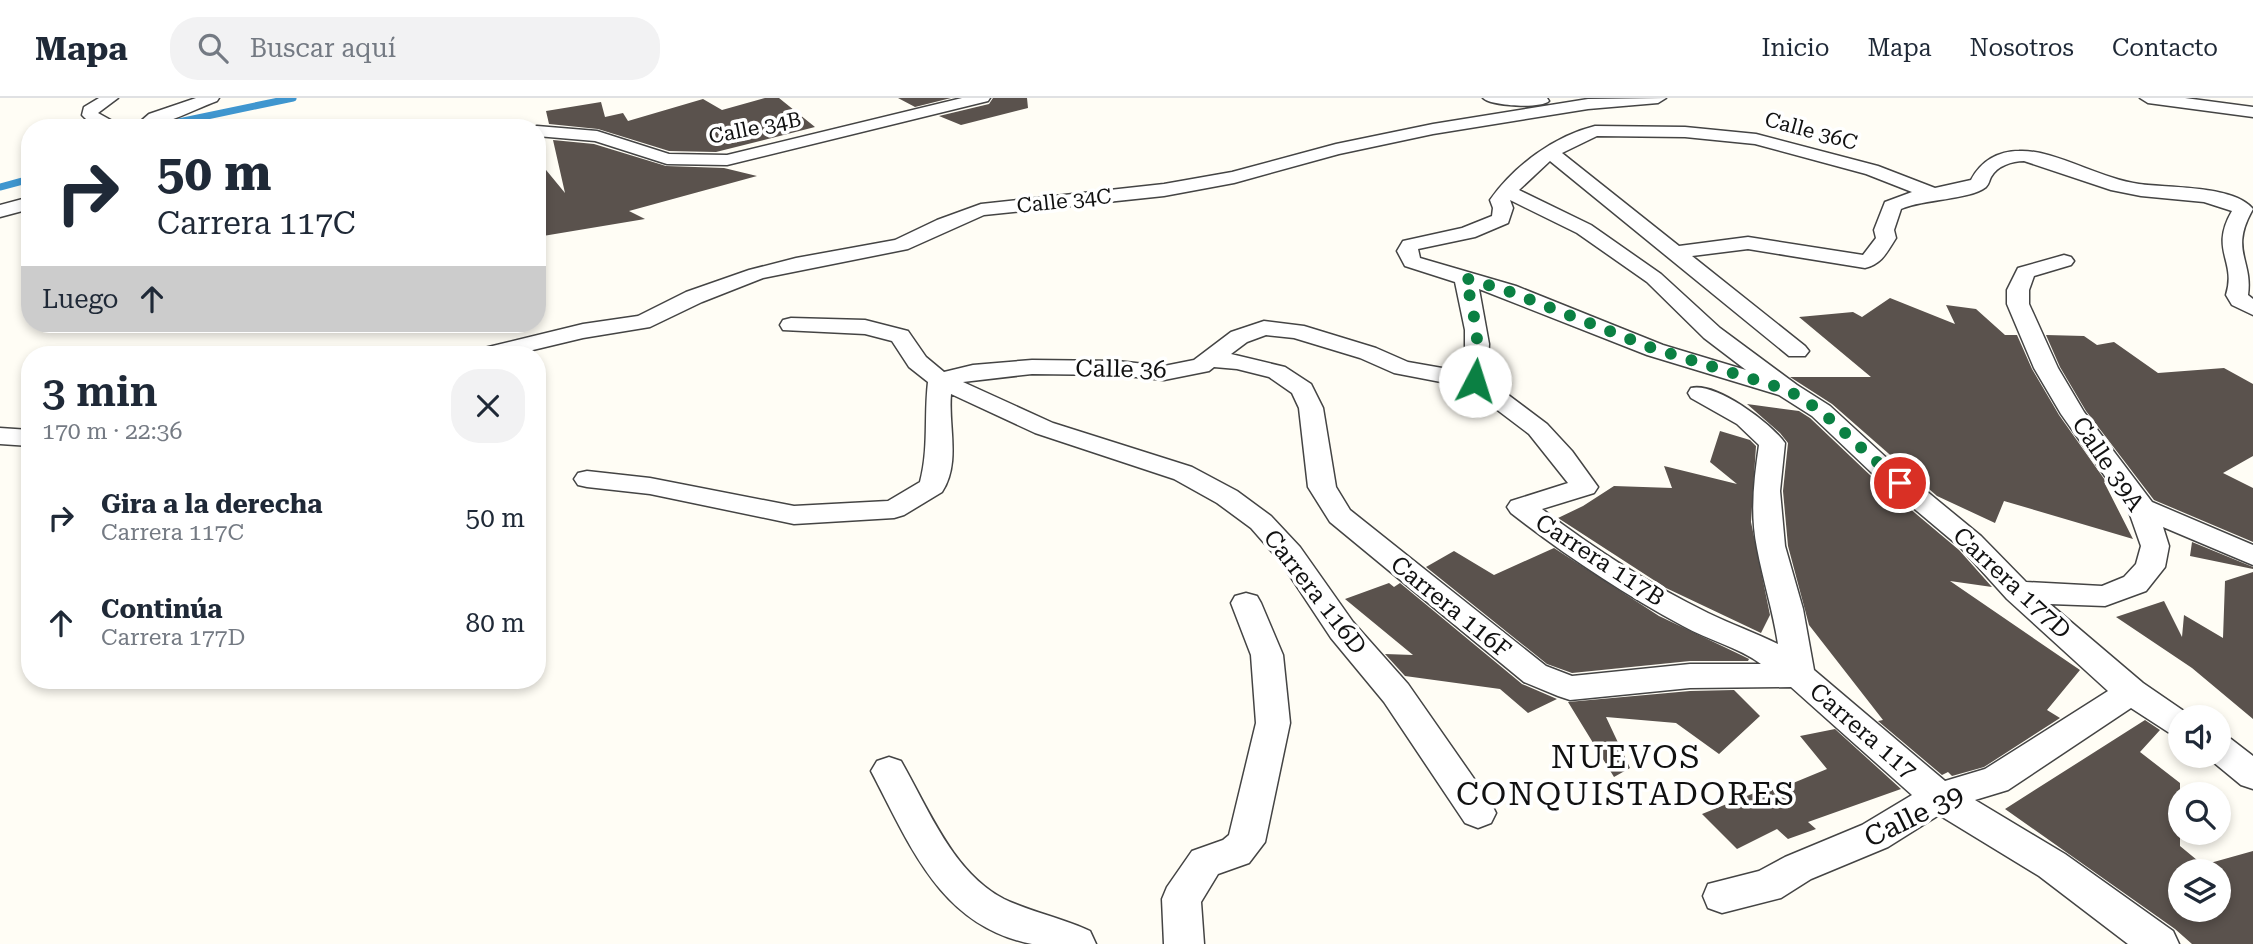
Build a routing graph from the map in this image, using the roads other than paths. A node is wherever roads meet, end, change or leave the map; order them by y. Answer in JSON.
{"nodes":[{"id":1,"x":110,"y":98,"type":"edge"},
{"id":2,"x":211,"y":98,"type":"edge"},
{"id":3,"x":982,"y":98,"type":"edge"},
{"id":4,"x":1491,"y":98,"type":"edge"},
{"id":5,"x":2148,"y":98,"type":"edge"},
{"id":6,"x":1652,"y":99,"type":"edge"},
{"id":7,"x":1588,"y":104,"type":"junction"},
{"id":8,"x":2253,"y":112,"type":"edge"},
{"id":9,"x":98,"y":119,"type":"edge"},
{"id":10,"x":154,"y":119,"type":"edge"},
{"id":11,"x":546,"y":132,"type":"edge"},
{"id":12,"x":1685,"y":132,"type":"junction"},
{"id":13,"x":1550,"y":152,"type":"junction"},
{"id":14,"x":1509,"y":192,"type":"junction"},
{"id":15,"x":1931,"y":192,"type":"junction"},
{"id":16,"x":21,"y":205,"type":"edge"},
{"id":17,"x":0,"y":211,"type":"edge"},
{"id":18,"x":21,"y":224,"type":"edge"},
{"id":19,"x":0,"y":228,"type":"edge"},
{"id":20,"x":1676,"y":252,"type":"junction"},
{"id":21,"x":2064,"y":261,"type":"dead end"},
{"id":22,"x":1465,"y":278,"type":"junction"},
{"id":23,"x":2247,"y":304,"type":"edge"},
{"id":24,"x":791,"y":325,"type":"dead end"},
{"id":25,"x":521,"y":346,"type":"edge"},
{"id":26,"x":1797,"y":351,"type":"dead end"},
{"id":27,"x":1211,"y":360,"type":"junction"},
{"id":28,"x":940,"y":380,"type":"junction"},
{"id":29,"x":1475,"y":381,"type":"junction"},
{"id":30,"x":1788,"y":390,"type":"junction"},
{"id":31,"x":1700,"y":393,"type":"dead end"},
{"id":32,"x":0,"y":436,"type":"edge"},
{"id":33,"x":21,"y":437,"type":"edge"},
{"id":34,"x":587,"y":479,"type":"dead end"},
{"id":35,"x":2141,"y":509,"type":"junction"},
{"id":36,"x":2253,"y":556,"type":"edge"},
{"id":37,"x":2018,"y":592,"type":"junction"},
{"id":38,"x":1246,"y":603,"type":"dead end"},
{"id":39,"x":1799,"y":675,"type":"junction"},
{"id":40,"x":2132,"y":692,"type":"junction"},
{"id":41,"x":2168,"y":715,"type":"edge"},
{"id":42,"x":2231,"y":758,"type":"edge"},
{"id":43,"x":889,"y":771,"type":"dead end"},
{"id":44,"x":2253,"y":775,"type":"edge"},
{"id":45,"x":1939,"y":797,"type":"junction"},
{"id":46,"x":1478,"y":813,"type":"dead end"},
{"id":47,"x":1722,"y":896,"type":"dead end"},
{"id":48,"x":1076,"y":944,"type":"edge"},
{"id":49,"x":1184,"y":944,"type":"edge"},
{"id":50,"x":2159,"y":944,"type":"edge"}],
"edges":[{"from":1,"to":9,"type":"street"},
{"from":2,"to":10,"type":"street"},
{"from":3,"to":11,"type":"street","name":"Calle 34B"},
{"from":4,"to":7,"type":"street"},
{"from":5,"to":8,"type":"street"},
{"from":6,"to":7,"type":"street","name":"Calle 34C"},
{"from":6,"to":12,"type":"street"},
{"from":7,"to":25,"type":"street","name":"Calle 34C"},
{"from":12,"to":13,"type":"street","name":"Calle 36C"},
{"from":12,"to":15,"type":"street","name":"Calle 36C"},
{"from":13,"to":14,"type":"street","name":"Calle 36C"},
{"from":13,"to":20,"type":"street"},
{"from":14,"to":22,"type":"street","name":"Calle 36C"},
{"from":14,"to":30,"type":"street","name":"Carrera 177D"},
{"from":15,"to":20,"type":"street"},
{"from":15,"to":23,"type":"street"},
{"from":16,"to":17,"type":"street"},
{"from":18,"to":19,"type":"street"},
{"from":20,"to":26,"type":"street"},
{"from":21,"to":35,"type":"street","name":"Calle 39A"},
{"from":22,"to":29,"type":"street"},
{"from":22,"to":30,"type":"street"},
{"from":24,"to":28,"type":"street"},
{"from":27,"to":28,"type":"street","name":"Calle 36"},
{"from":27,"to":29,"type":"street","name":"Calle 36"},
{"from":27,"to":39,"type":"street","name":"Carrera 116F"},
{"from":28,"to":34,"type":"street"},
{"from":28,"to":46,"type":"street","name":"Carrera 116D"},
{"from":29,"to":39,"type":"street","name":"Carrera 117B"},
{"from":30,"to":37,"type":"street","name":"Carrera 177D"},
{"from":31,"to":39,"type":"street","name":"Carrera 117"},
{"from":32,"to":33,"type":"street"},
{"from":35,"to":36,"type":"street"},
{"from":35,"to":37,"type":"street","name":"Calle 39A"},
{"from":37,"to":40,"type":"street","name":"Carrera 177D"},
{"from":38,"to":49,"type":"street"},
{"from":39,"to":45,"type":"street","name":"Carrera 117"},
{"from":40,"to":41,"type":"street","name":"Carrera 177D"},
{"from":40,"to":45,"type":"street","name":"Calle 39"},
{"from":42,"to":44,"type":"street"},
{"from":43,"to":48,"type":"street"},
{"from":45,"to":47,"type":"street","name":"Calle 39"},
{"from":45,"to":50,"type":"street","name":"Carrera 117"}]}
